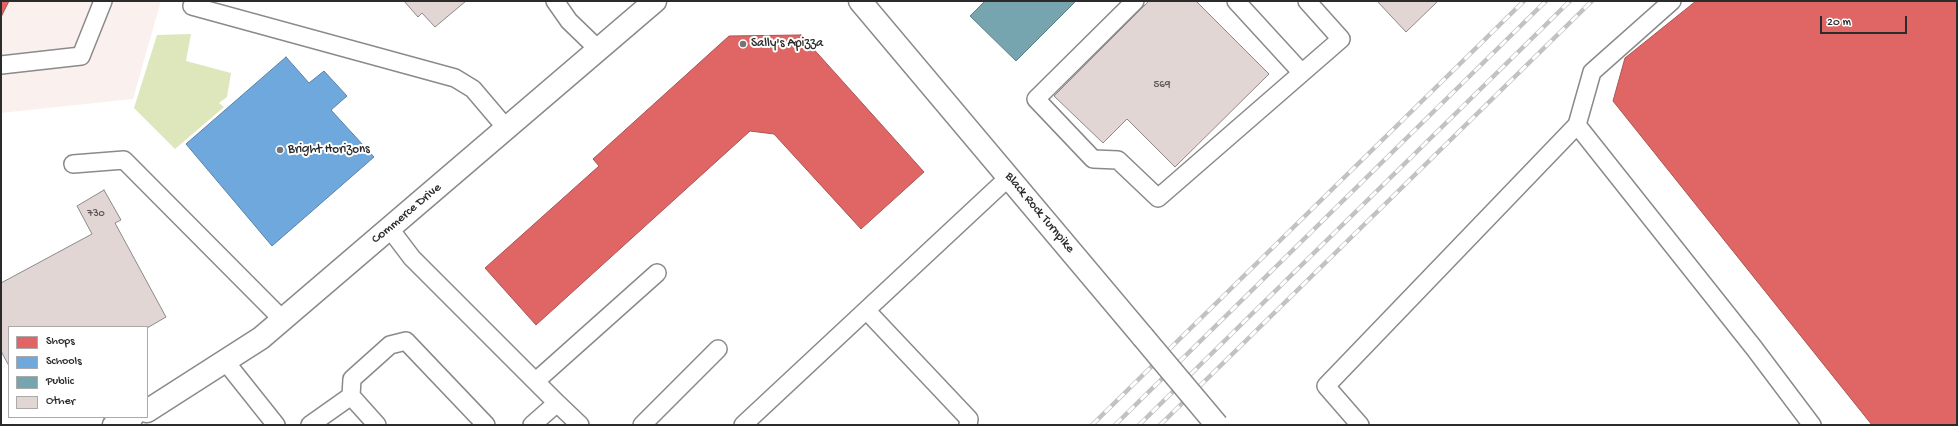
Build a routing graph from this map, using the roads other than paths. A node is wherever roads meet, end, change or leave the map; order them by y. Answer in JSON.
{"nodes":[{"id":1,"x":103,"y":1,"type":"edge"},
{"id":2,"x":555,"y":1,"type":"edge"},
{"id":3,"x":655,"y":1,"type":"edge"},
{"id":4,"x":860,"y":1,"type":"edge"},
{"id":5,"x":1135,"y":1,"type":"edge"},
{"id":6,"x":1236,"y":1,"type":"edge"},
{"id":7,"x":1308,"y":1,"type":"edge"},
{"id":8,"x":1672,"y":1,"type":"edge"},
{"id":9,"x":192,"y":6,"type":"dead end"},
{"id":10,"x":600,"y":50,"type":"junction"},
{"id":11,"x":1,"y":65,"type":"edge"},
{"id":12,"x":1302,"y":73,"type":"junction"},
{"id":13,"x":1577,"y":125,"type":"junction"},
{"id":14,"x":506,"y":129,"type":"junction"},
{"id":15,"x":73,"y":164,"type":"dead end"},
{"id":16,"x":1009,"y":177,"type":"junction"},
{"id":17,"x":390,"y":229,"type":"junction"},
{"id":18,"x":657,"y":273,"type":"dead end"},
{"id":19,"x":867,"y":311,"type":"junction"},
{"id":20,"x":283,"y":320,"type":"junction"},
{"id":21,"x":718,"y":349,"type":"dead end"},
{"id":22,"x":225,"y":361,"type":"junction"},
{"id":23,"x":536,"y":381,"type":"junction"},
{"id":24,"x":351,"y":396,"type":"junction"},
{"id":25,"x":557,"y":402,"type":"junction"},
{"id":26,"x":148,"y":410,"type":"edge"},
{"id":27,"x":130,"y":418,"type":"edge"},
{"id":28,"x":748,"y":423,"type":"edge"},
{"id":29,"x":114,"y":425,"type":"edge"},
{"id":30,"x":276,"y":425,"type":"edge"},
{"id":31,"x":310,"y":425,"type":"edge"},
{"id":32,"x":377,"y":425,"type":"edge"},
{"id":33,"x":486,"y":425,"type":"edge"},
{"id":34,"x":532,"y":425,"type":"edge"},
{"id":35,"x":580,"y":425,"type":"edge"},
{"id":36,"x":642,"y":425,"type":"edge"},
{"id":37,"x":968,"y":425,"type":"edge"},
{"id":38,"x":1217,"y":425,"type":"edge"},
{"id":39,"x":1360,"y":425,"type":"edge"},
{"id":40,"x":1812,"y":425,"type":"edge"}],
"edges":[{"from":1,"to":11,"type":"lane"},
{"from":2,"to":10,"type":"lane"},
{"from":3,"to":10,"type":"main road","name":"Commerce Drive"},
{"from":4,"to":16,"type":"main road","name":"Black Rock Turnpike"},
{"from":5,"to":12,"type":"lane"},
{"from":6,"to":12,"type":"lane"},
{"from":7,"to":12,"type":"lane"},
{"from":8,"to":13,"type":"lane"},
{"from":9,"to":14,"type":"lane"},
{"from":10,"to":14,"type":"main road","name":"Commerce Drive"},
{"from":13,"to":39,"type":"lane"},
{"from":13,"to":40,"type":"lane"},
{"from":14,"to":17,"type":"main road","name":"Commerce Drive"},
{"from":15,"to":20,"type":"lane"},
{"from":16,"to":19,"type":"lane"},
{"from":16,"to":38,"type":"main road","name":"Black Rock Turnpike","bridge":true},
{"from":17,"to":20,"type":"main road","name":"Commerce Drive"},
{"from":17,"to":23,"type":"lane"},
{"from":18,"to":23,"type":"lane"},
{"from":19,"to":28,"type":"lane"},
{"from":19,"to":37,"type":"lane"},
{"from":20,"to":22,"type":"main road","name":"Commerce Drive"},
{"from":21,"to":36,"type":"lane"},
{"from":22,"to":26,"type":"main road","name":"Commerce Drive"},
{"from":22,"to":30,"type":"lane"},
{"from":23,"to":25,"type":"lane"},
{"from":24,"to":31,"type":"lane"},
{"from":24,"to":32,"type":"lane"},
{"from":24,"to":33,"type":"lane"},
{"from":25,"to":34,"type":"lane"},
{"from":25,"to":35,"type":"lane"},
{"from":27,"to":29,"type":"main road"}]}
